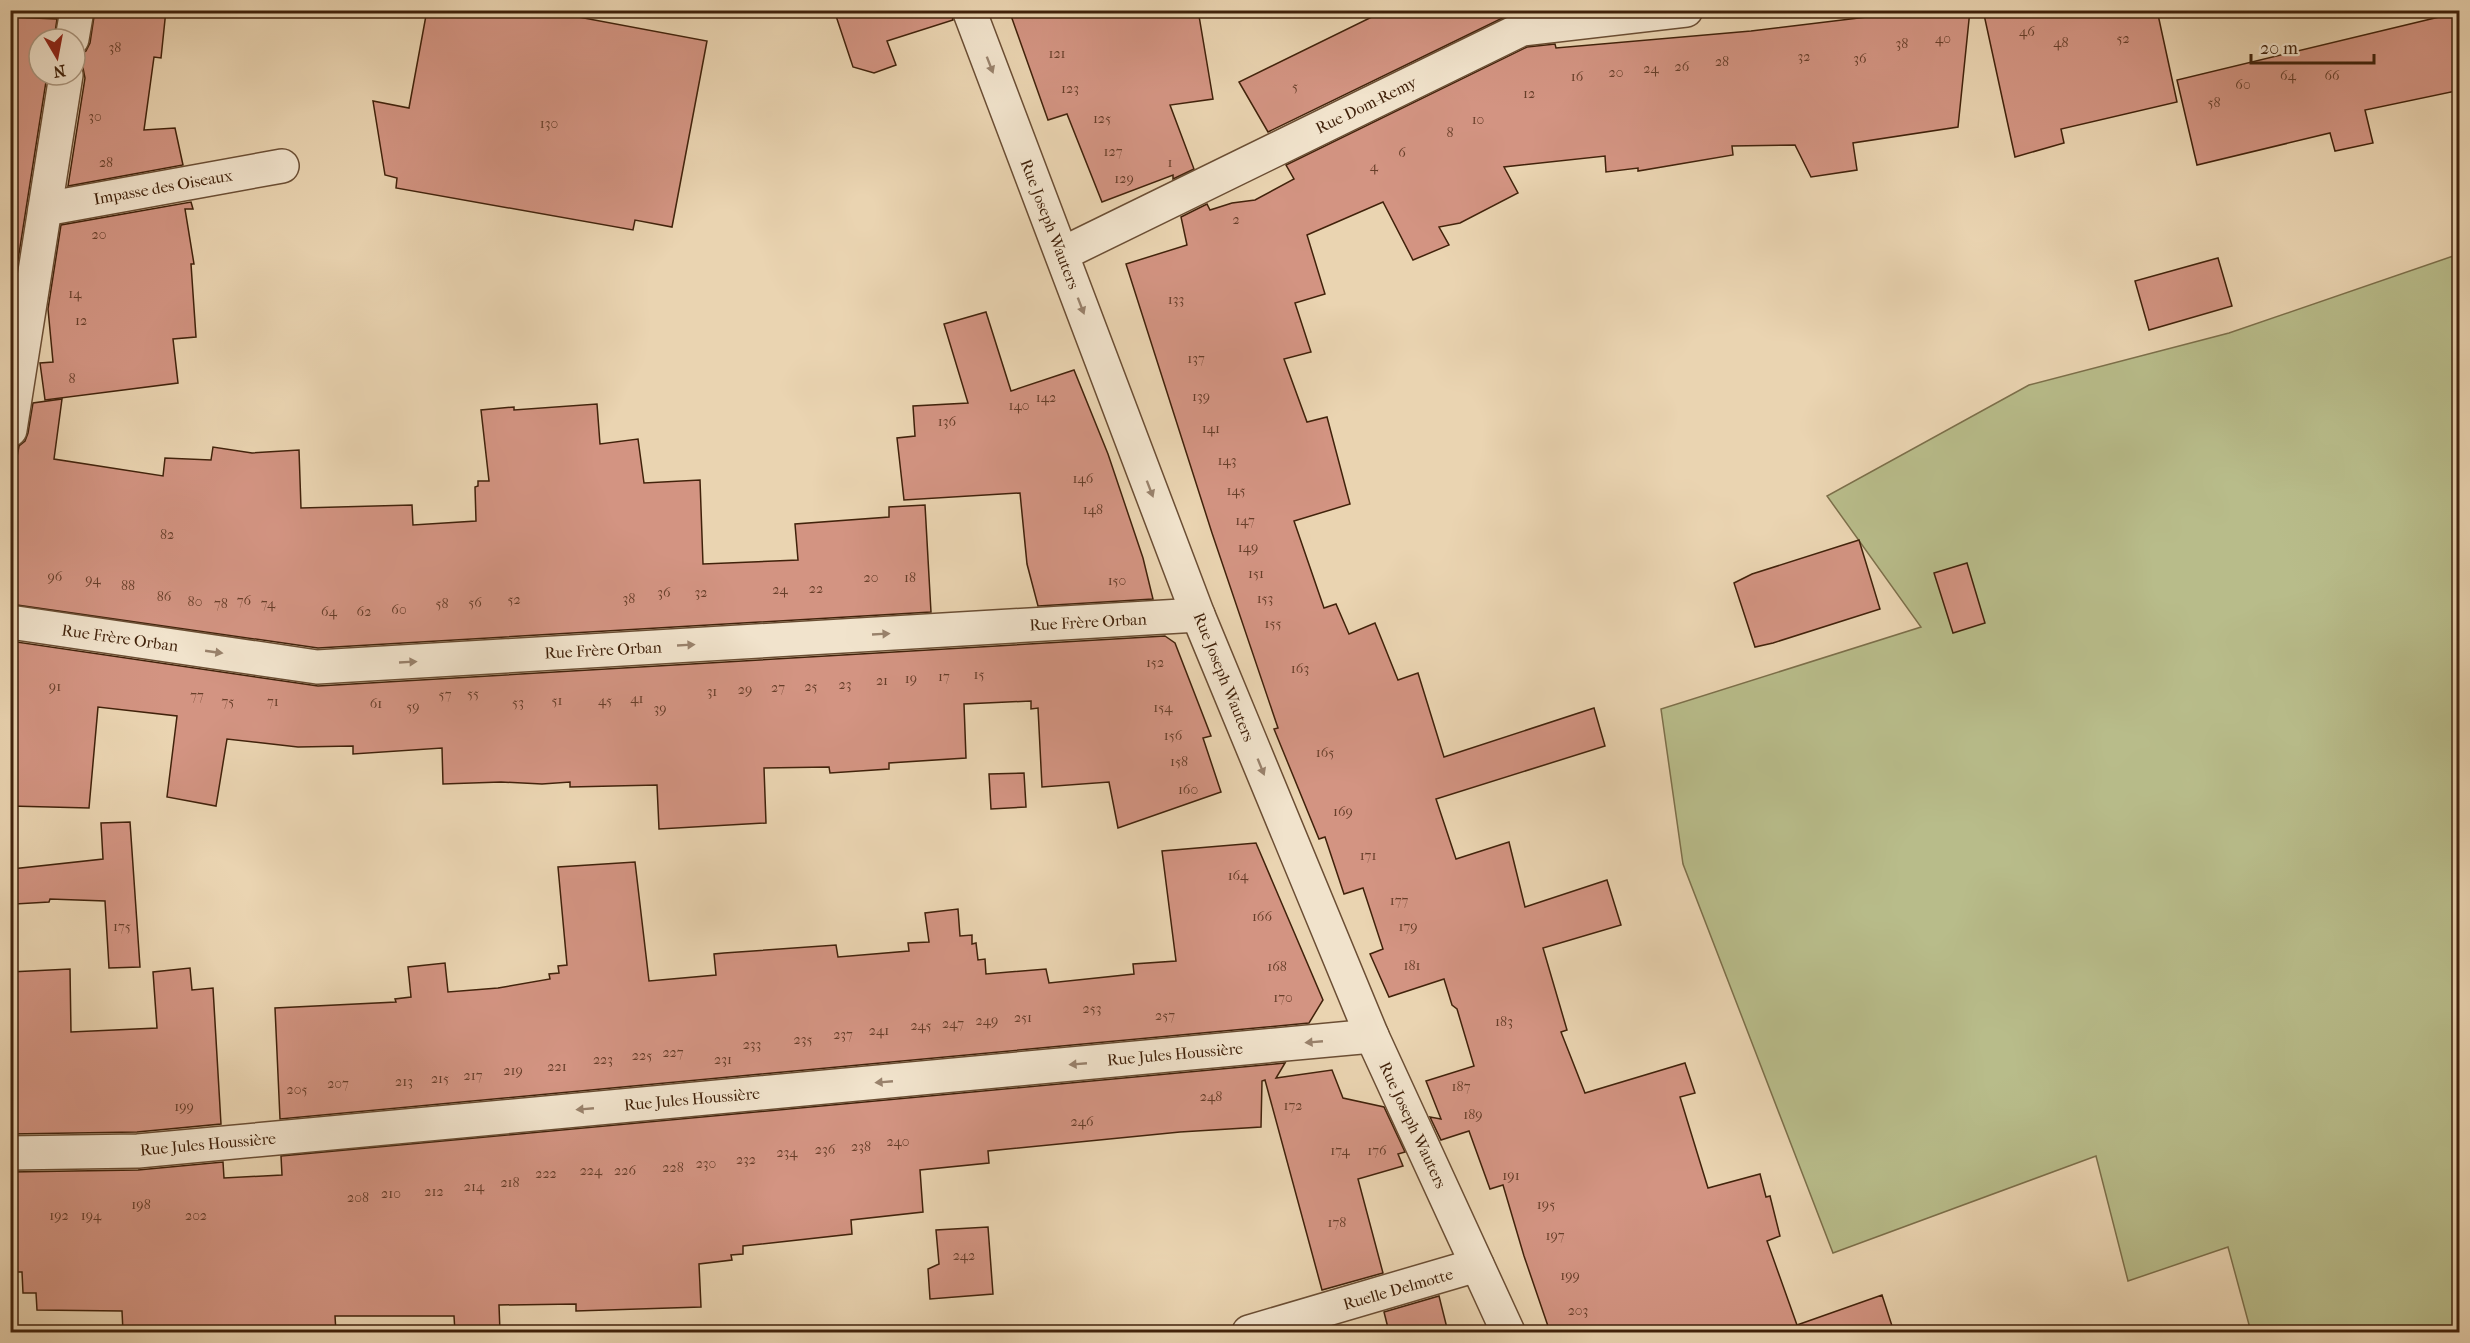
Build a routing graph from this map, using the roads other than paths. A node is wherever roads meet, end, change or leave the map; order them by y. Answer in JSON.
{"nodes":[{"id":1,"x":969,"y":10,"type":"edge"},
{"id":2,"x":1686,"y":10,"type":"edge"},
{"id":3,"x":64,"y":87,"type":"edge"},
{"id":4,"x":282,"y":166,"type":"dead end"},
{"id":5,"x":45,"y":208,"type":"junction"},
{"id":6,"x":1062,"y":254,"type":"junction"},
{"id":7,"x":10,"y":430,"type":"edge"},
{"id":8,"x":1198,"y":615,"type":"junction"},
{"id":9,"x":10,"y":622,"type":"edge"},
{"id":10,"x":1372,"y":1036,"type":"junction"},
{"id":11,"x":10,"y":1153,"type":"edge"},
{"id":12,"x":1477,"y":1265,"type":"junction"},
{"id":13,"x":1249,"y":1332,"type":"edge"},
{"id":14,"x":1508,"y":1332,"type":"edge"}],
"edges":[{"from":1,"to":6,"type":"street","name":"Rue Joseph Wauters","one_way":true},
{"from":2,"to":6,"type":"street","name":"Rue Dom-Remy"},
{"from":3,"to":5,"type":"street"},
{"from":4,"to":5,"type":"street","name":"Impasse des Oiseaux"},
{"from":5,"to":7,"type":"street"},
{"from":6,"to":8,"type":"street","name":"Rue Joseph Wauters","one_way":true},
{"from":9,"to":8,"type":"street","name":"Rue Frère Orban","one_way":true},
{"from":8,"to":10,"type":"street","name":"Rue Joseph Wauters","one_way":true},
{"from":10,"to":11,"type":"street","name":"Rue Jules Houssière","one_way":true},
{"from":10,"to":12,"type":"street","name":"Rue Joseph Wauters"},
{"from":12,"to":13,"type":"street","name":"Ruelle Delmotte"},
{"from":12,"to":14,"type":"street","name":"Rue Joseph Wauters"}]}
